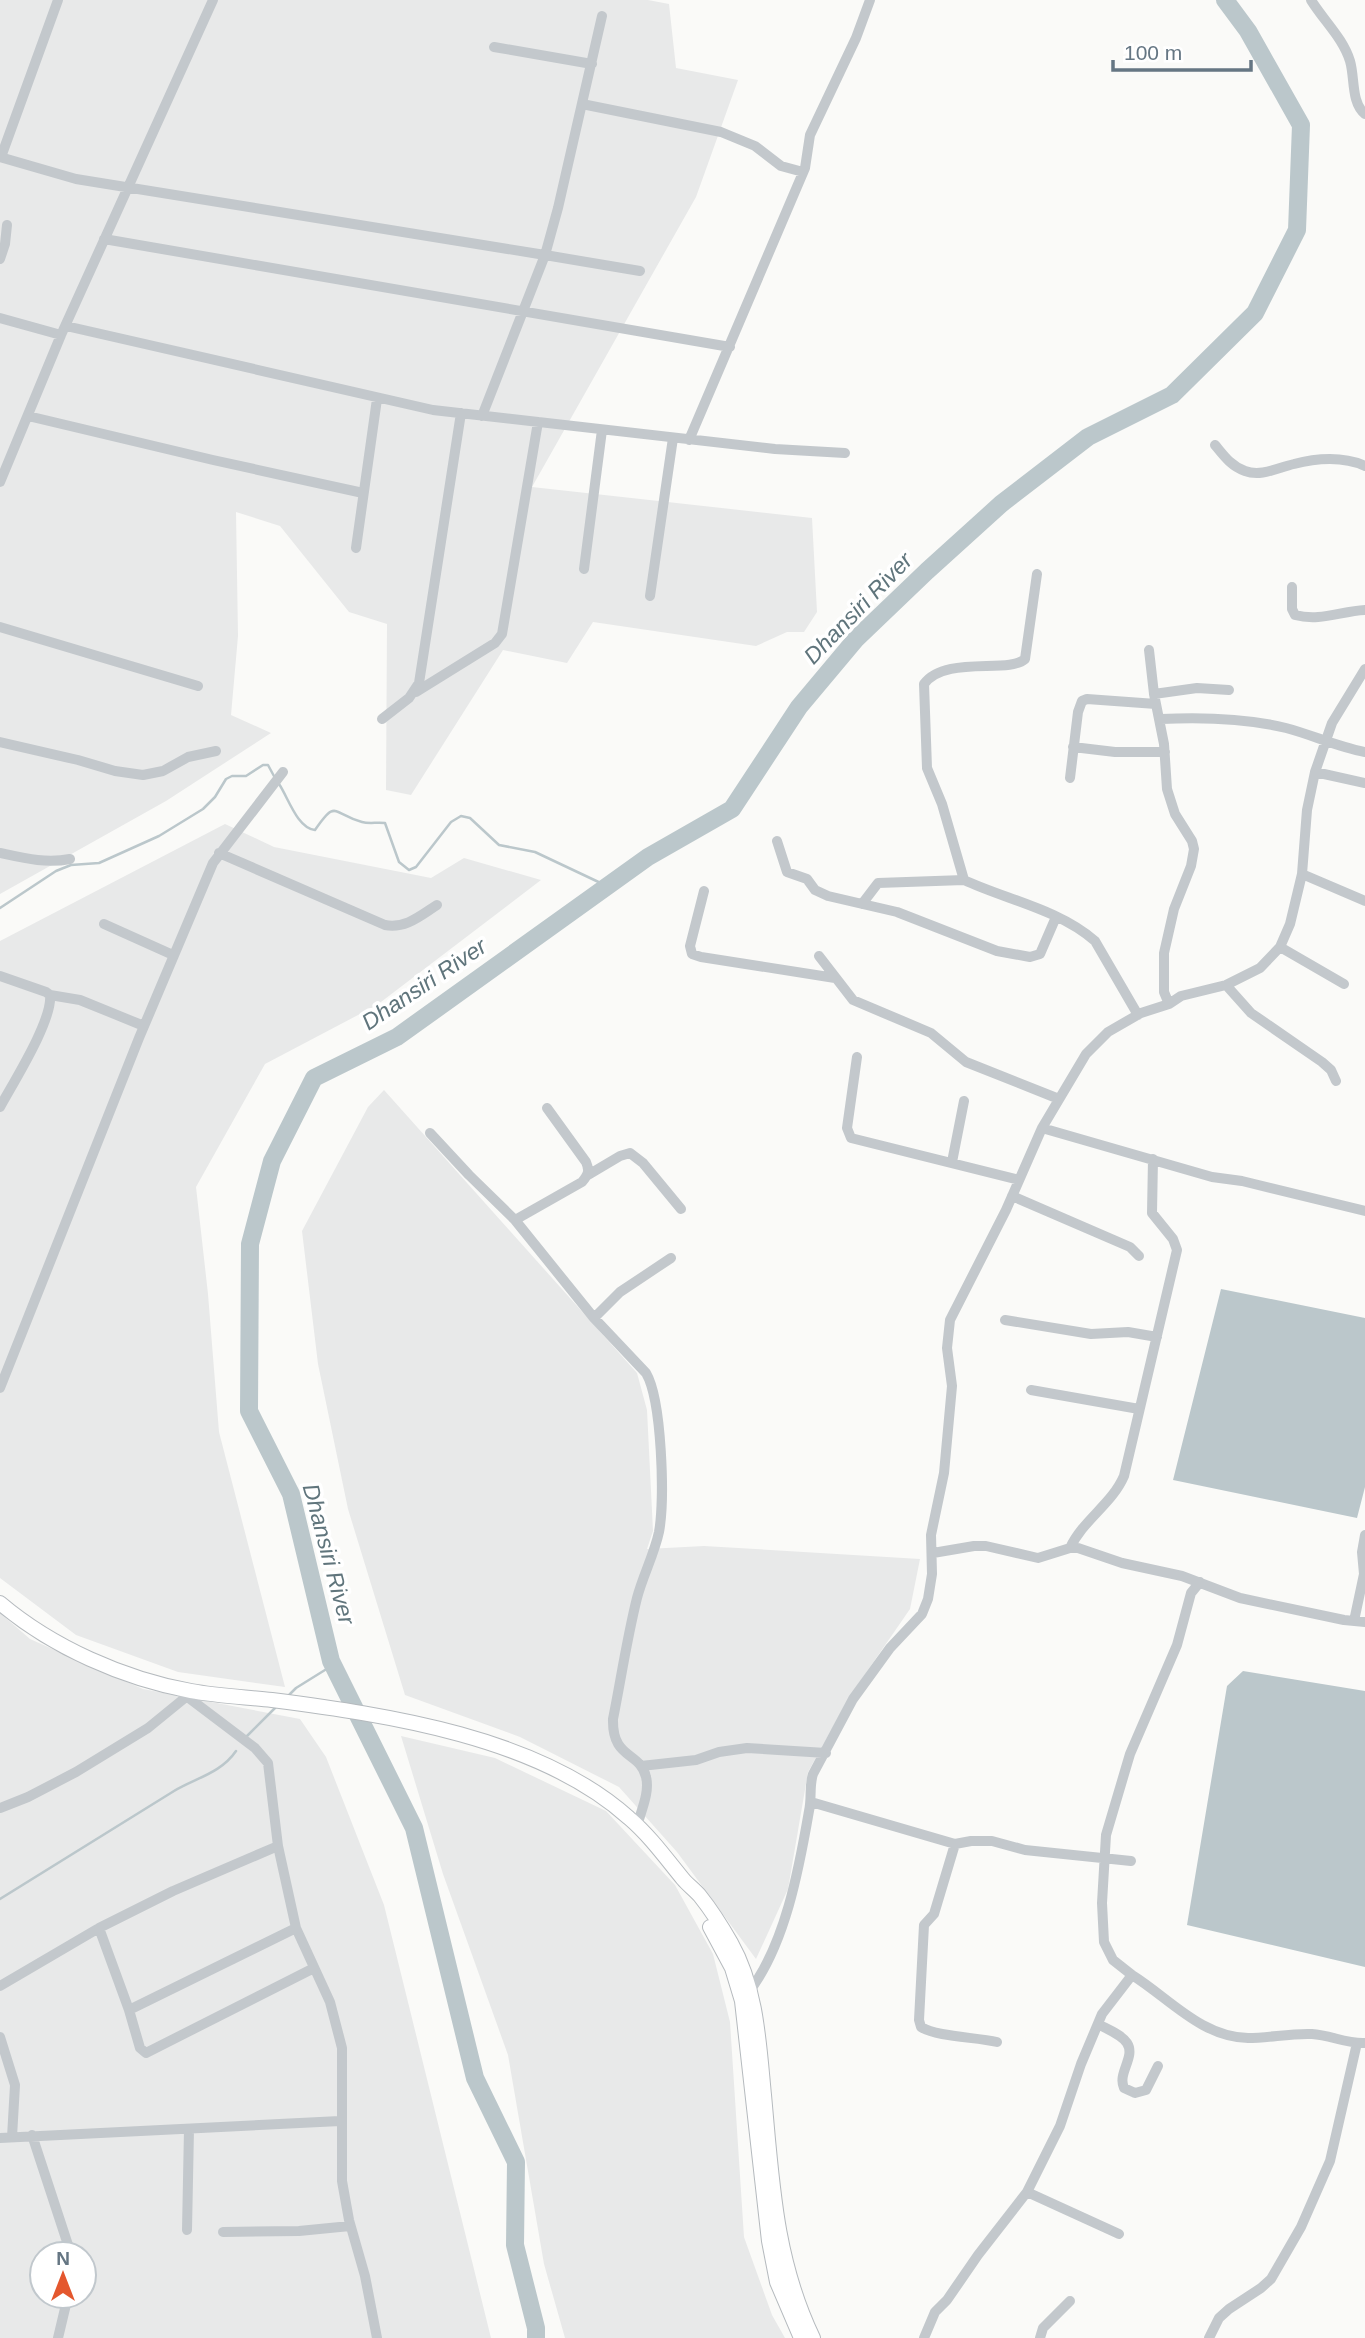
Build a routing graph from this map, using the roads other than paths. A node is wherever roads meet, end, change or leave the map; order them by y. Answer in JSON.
{"nodes":[{"id":1,"x":58,"y":0,"type":"edge"},
{"id":2,"x":214,"y":0,"type":"edge"},
{"id":3,"x":870,"y":0,"type":"edge"},
{"id":4,"x":1311,"y":0,"type":"edge"},
{"id":5,"x":602,"y":16,"type":"dead end"},
{"id":6,"x":494,"y":47,"type":"dead end"},
{"id":7,"x":592,"y":64,"type":"junction"},
{"id":8,"x":582,"y":104,"type":"junction"},
{"id":9,"x":1365,"y":114,"type":"edge"},
{"id":10,"x":1,"y":157,"type":"edge"},
{"id":11,"x":803,"y":173,"type":"junction"},
{"id":12,"x":128,"y":187,"type":"junction"},
{"id":13,"x":7,"y":225,"type":"dead end"},
{"id":14,"x":104,"y":239,"type":"junction"},
{"id":15,"x":545,"y":255,"type":"junction"},
{"id":16,"x":0,"y":259,"type":"edge"},
{"id":17,"x":640,"y":271,"type":"dead end"},
{"id":18,"x":524,"y":310,"type":"junction"},
{"id":19,"x":0,"y":318,"type":"edge"},
{"id":20,"x":63,"y":330,"type":"junction"},
{"id":21,"x":730,"y":346,"type":"junction"},
{"id":22,"x":377,"y":399,"type":"junction"},
{"id":23,"x":461,"y":413,"type":"junction"},
{"id":24,"x":28,"y":416,"type":"junction"},
{"id":25,"x":482,"y":416,"type":"junction"},
{"id":26,"x":538,"y":422,"type":"junction"},
{"id":27,"x":602,"y":430,"type":"junction"},
{"id":28,"x":673,"y":439,"type":"junction"},
{"id":29,"x":689,"y":440,"type":"junction"},
{"id":30,"x":1215,"y":445,"type":"dead end"},
{"id":31,"x":845,"y":453,"type":"dead end"},
{"id":32,"x":1365,"y":466,"type":"edge"},
{"id":33,"x":0,"y":482,"type":"edge"},
{"id":34,"x":363,"y":493,"type":"junction"},
{"id":35,"x":356,"y":548,"type":"dead end"},
{"id":36,"x":584,"y":569,"type":"dead end"},
{"id":37,"x":1037,"y":574,"type":"dead end"},
{"id":38,"x":1292,"y":587,"type":"dead end"},
{"id":39,"x":650,"y":596,"type":"dead end"},
{"id":40,"x":1365,"y":611,"type":"edge"},
{"id":41,"x":0,"y":627,"type":"edge"},
{"id":42,"x":1149,"y":650,"type":"dead end"},
{"id":43,"x":1365,"y":669,"type":"edge"},
{"id":44,"x":198,"y":686,"type":"dead end"},
{"id":45,"x":1230,"y":690,"type":"dead end"},
{"id":46,"x":414,"y":693,"type":"junction"},
{"id":47,"x":1155,"y":699,"type":"junction"},
{"id":48,"x":382,"y":719,"type":"dead end"},
{"id":49,"x":1161,"y":719,"type":"junction"},
{"id":50,"x":0,"y":742,"type":"edge"},
{"id":51,"x":1324,"y":742,"type":"junction"},
{"id":52,"x":1073,"y":747,"type":"junction"},
{"id":53,"x":216,"y":751,"type":"dead end"},
{"id":54,"x":1165,"y":752,"type":"junction"},
{"id":55,"x":1365,"y":752,"type":"edge"},
{"id":56,"x":283,"y":772,"type":"dead end"},
{"id":57,"x":1315,"y":772,"type":"junction"},
{"id":58,"x":1070,"y":778,"type":"dead end"},
{"id":59,"x":1365,"y":783,"type":"edge"},
{"id":60,"x":777,"y":841,"type":"dead end"},
{"id":61,"x":0,"y":853,"type":"edge"},
{"id":62,"x":219,"y":853,"type":"junction"},
{"id":63,"x":70,"y":859,"type":"dead end"},
{"id":64,"x":1301,"y":874,"type":"junction"},
{"id":65,"x":964,"y":880,"type":"junction"},
{"id":66,"x":704,"y":891,"type":"dead end"},
{"id":67,"x":1365,"y":901,"type":"edge"},
{"id":68,"x":862,"y":904,"type":"junction"},
{"id":69,"x":437,"y":905,"type":"dead end"},
{"id":70,"x":1056,"y":917,"type":"junction"},
{"id":71,"x":104,"y":924,"type":"dead end"},
{"id":72,"x":1280,"y":947,"type":"junction"},
{"id":73,"x":173,"y":955,"type":"junction"},
{"id":74,"x":819,"y":957,"type":"dead end"},
{"id":75,"x":0,"y":976,"type":"edge"},
{"id":76,"x":835,"y":978,"type":"junction"},
{"id":77,"x":1344,"y":984,"type":"dead end"},
{"id":78,"x":1226,"y":985,"type":"junction"},
{"id":79,"x":50,"y":995,"type":"junction"},
{"id":80,"x":1169,"y":1004,"type":"junction"},
{"id":81,"x":1138,"y":1015,"type":"junction"},
{"id":82,"x":144,"y":1026,"type":"junction"},
{"id":83,"x":857,"y":1057,"type":"dead end"},
{"id":84,"x":1336,"y":1082,"type":"dead end"},
{"id":85,"x":1059,"y":1099,"type":"junction"},
{"id":86,"x":964,"y":1101,"type":"dead end"},
{"id":87,"x":0,"y":1107,"type":"edge"},
{"id":88,"x":547,"y":1108,"type":"dead end"},
{"id":89,"x":1042,"y":1128,"type":"junction"},
{"id":90,"x":430,"y":1133,"type":"dead end"},
{"id":91,"x":1153,"y":1159,"type":"junction"},
{"id":92,"x":952,"y":1162,"type":"junction"},
{"id":93,"x":588,"y":1175,"type":"junction"},
{"id":94,"x":1019,"y":1180,"type":"junction"},
{"id":95,"x":1012,"y":1196,"type":"junction"},
{"id":96,"x":1363,"y":1208,"type":"edge"},
{"id":97,"x":681,"y":1209,"type":"dead end"},
{"id":98,"x":515,"y":1220,"type":"junction"},
{"id":99,"x":1139,"y":1256,"type":"dead end"},
{"id":100,"x":671,"y":1258,"type":"dead end"},
{"id":101,"x":594,"y":1318,"type":"junction"},
{"id":102,"x":1004,"y":1320,"type":"dead end"},
{"id":103,"x":1157,"y":1337,"type":"junction"},
{"id":104,"x":0,"y":1388,"type":"edge"},
{"id":105,"x":1031,"y":1390,"type":"dead end"},
{"id":106,"x":1139,"y":1409,"type":"junction"},
{"id":107,"x":1365,"y":1535,"type":"edge"},
{"id":108,"x":1070,"y":1548,"type":"junction"},
{"id":109,"x":933,"y":1553,"type":"junction"},
{"id":110,"x":1200,"y":1582,"type":"junction"},
{"id":111,"x":0,"y":1603,"type":"edge"},
{"id":112,"x":1359,"y":1622,"type":"edge"},
{"id":113,"x":180,"y":1692,"type":"junction"},
{"id":114,"x":826,"y":1753,"type":"junction"},
{"id":115,"x":641,"y":1766,"type":"junction"},
{"id":116,"x":811,"y":1802,"type":"junction"},
{"id":117,"x":0,"y":1808,"type":"edge"},
{"id":118,"x":637,"y":1826,"type":"junction"},
{"id":119,"x":955,"y":1844,"type":"junction"},
{"id":120,"x":278,"y":1846,"type":"junction"},
{"id":121,"x":1104,"y":1858,"type":"junction"},
{"id":122,"x":1131,"y":1861,"type":"dead end"},
{"id":123,"x":99,"y":1928,"type":"junction"},
{"id":124,"x":296,"y":1928,"type":"junction"},
{"id":125,"x":314,"y":1968,"type":"junction"},
{"id":126,"x":1132,"y":1975,"type":"junction"},
{"id":127,"x":0,"y":1986,"type":"edge"},
{"id":128,"x":746,"y":1996,"type":"junction"},
{"id":129,"x":129,"y":2010,"type":"junction"},
{"id":130,"x":1098,"y":2024,"type":"junction"},
{"id":131,"x":0,"y":2037,"type":"edge"},
{"id":132,"x":997,"y":2042,"type":"dead end"},
{"id":133,"x":1361,"y":2043,"type":"edge"},
{"id":134,"x":1158,"y":2066,"type":"dead end"},
{"id":135,"x":340,"y":2121,"type":"junction"},
{"id":136,"x":189,"y":2129,"type":"junction"},
{"id":137,"x":32,"y":2135,"type":"junction"},
{"id":138,"x":6,"y":2138,"type":"edge"},
{"id":139,"x":1027,"y":2192,"type":"junction"},
{"id":140,"x":350,"y":2226,"type":"junction"},
{"id":141,"x":187,"y":2230,"type":"dead end"},
{"id":142,"x":222,"y":2232,"type":"dead end"},
{"id":143,"x":1119,"y":2234,"type":"dead end"},
{"id":144,"x":66,"y":2240,"type":"edge"},
{"id":145,"x":1070,"y":2301,"type":"dead end"},
{"id":146,"x":65,"y":2310,"type":"edge"},
{"id":147,"x":58,"y":2338,"type":"edge"},
{"id":148,"x":377,"y":2338,"type":"edge"},
{"id":149,"x":801,"y":2338,"type":"edge"},
{"id":150,"x":813,"y":2338,"type":"edge"},
{"id":151,"x":924,"y":2338,"type":"edge"},
{"id":152,"x":1040,"y":2338,"type":"edge"},
{"id":153,"x":1209,"y":2338,"type":"edge"}],
"edges":[{"from":1,"to":10,"type":"street"},
{"from":2,"to":12,"type":"street"},
{"from":3,"to":11,"type":"street"},
{"from":4,"to":9,"type":"street"},
{"from":5,"to":7,"type":"street"},
{"from":6,"to":7,"type":"street"},
{"from":7,"to":8,"type":"street"},
{"from":8,"to":11,"type":"street"},
{"from":8,"to":15,"type":"street"},
{"from":10,"to":12,"type":"street"},
{"from":11,"to":21,"type":"street"},
{"from":12,"to":14,"type":"street"},
{"from":12,"to":15,"type":"street"},
{"from":13,"to":16,"type":"street"},
{"from":14,"to":18,"type":"street"},
{"from":14,"to":20,"type":"street"},
{"from":15,"to":17,"type":"street"},
{"from":15,"to":18,"type":"street"},
{"from":18,"to":21,"type":"street"},
{"from":18,"to":25,"type":"street"},
{"from":19,"to":20,"type":"street"},
{"from":20,"to":22,"type":"street"},
{"from":20,"to":24,"type":"street"},
{"from":21,"to":29,"type":"street"},
{"from":22,"to":23,"type":"street"},
{"from":22,"to":34,"type":"street"},
{"from":23,"to":25,"type":"street"},
{"from":23,"to":46,"type":"street"},
{"from":24,"to":33,"type":"street"},
{"from":24,"to":34,"type":"street"},
{"from":25,"to":26,"type":"street"},
{"from":26,"to":27,"type":"street"},
{"from":26,"to":46,"type":"street"},
{"from":27,"to":28,"type":"street"},
{"from":27,"to":36,"type":"street"},
{"from":28,"to":29,"type":"street"},
{"from":28,"to":39,"type":"street"},
{"from":29,"to":31,"type":"street"},
{"from":30,"to":32,"type":"street"},
{"from":34,"to":35,"type":"street"},
{"from":37,"to":65,"type":"street"},
{"from":38,"to":40,"type":"street"},
{"from":41,"to":44,"type":"street"},
{"from":42,"to":47,"type":"street"},
{"from":43,"to":51,"type":"street"},
{"from":45,"to":47,"type":"street"},
{"from":46,"to":48,"type":"street"},
{"from":47,"to":49,"type":"street"},
{"from":47,"to":52,"type":"street"},
{"from":49,"to":51,"type":"street"},
{"from":49,"to":54,"type":"street"},
{"from":50,"to":53,"type":"street"},
{"from":51,"to":55,"type":"street"},
{"from":51,"to":57,"type":"street"},
{"from":52,"to":54,"type":"street"},
{"from":52,"to":58,"type":"street"},
{"from":54,"to":80,"type":"street"},
{"from":56,"to":62,"type":"street"},
{"from":57,"to":59,"type":"street"},
{"from":57,"to":64,"type":"street"},
{"from":60,"to":68,"type":"street"},
{"from":61,"to":63,"type":"street"},
{"from":62,"to":69,"type":"street"},
{"from":62,"to":73,"type":"street"},
{"from":64,"to":67,"type":"street"},
{"from":64,"to":72,"type":"street"},
{"from":65,"to":68,"type":"street"},
{"from":65,"to":70,"type":"street"},
{"from":66,"to":76,"type":"street"},
{"from":68,"to":70,"type":"street"},
{"from":70,"to":81,"type":"street"},
{"from":71,"to":73,"type":"street"},
{"from":72,"to":77,"type":"street"},
{"from":72,"to":78,"type":"street"},
{"from":73,"to":82,"type":"street"},
{"from":74,"to":76,"type":"street"},
{"from":75,"to":79,"type":"street"},
{"from":76,"to":85,"type":"street"},
{"from":78,"to":80,"type":"street"},
{"from":78,"to":84,"type":"street"},
{"from":79,"to":82,"type":"street"},
{"from":79,"to":87,"type":"street"},
{"from":80,"to":81,"type":"street"},
{"from":81,"to":85,"type":"street"},
{"from":82,"to":104,"type":"street"},
{"from":83,"to":92,"type":"street"},
{"from":85,"to":89,"type":"street"},
{"from":86,"to":92,"type":"street"},
{"from":88,"to":93,"type":"street"},
{"from":89,"to":91,"type":"street"},
{"from":89,"to":94,"type":"street"},
{"from":90,"to":98,"type":"street"},
{"from":91,"to":96,"type":"street"},
{"from":91,"to":103,"type":"street"},
{"from":92,"to":94,"type":"street"},
{"from":93,"to":97,"type":"street"},
{"from":93,"to":98,"type":"street"},
{"from":94,"to":95,"type":"street"},
{"from":95,"to":99,"type":"street"},
{"from":95,"to":109,"type":"street"},
{"from":98,"to":101,"type":"street"},
{"from":100,"to":101,"type":"street"},
{"from":101,"to":115,"type":"street"},
{"from":102,"to":103,"type":"street"},
{"from":103,"to":106,"type":"street"},
{"from":105,"to":106,"type":"street"},
{"from":106,"to":108,"type":"street"},
{"from":107,"to":112,"type":"street"},
{"from":108,"to":109,"type":"street"},
{"from":108,"to":110,"type":"street"},
{"from":109,"to":114,"type":"street"},
{"from":110,"to":112,"type":"street"},
{"from":110,"to":121,"type":"street"},
{"from":111,"to":113,"type":"main road"},
{"from":113,"to":117,"type":"street"},
{"from":113,"to":118,"type":"main road"},
{"from":113,"to":120,"type":"street"},
{"from":114,"to":115,"type":"street"},
{"from":114,"to":116,"type":"street"},
{"from":115,"to":118,"type":"street"},
{"from":116,"to":119,"type":"street"},
{"from":116,"to":128,"type":"street"},
{"from":118,"to":128,"type":"main road"},
{"from":119,"to":121,"type":"street"},
{"from":119,"to":132,"type":"street"},
{"from":120,"to":123,"type":"street"},
{"from":120,"to":124,"type":"street"},
{"from":121,"to":122,"type":"street"},
{"from":121,"to":126,"type":"street"},
{"from":123,"to":127,"type":"street"},
{"from":123,"to":129,"type":"street"},
{"from":124,"to":125,"type":"street"},
{"from":124,"to":129,"type":"street"},
{"from":125,"to":129,"type":"street"},
{"from":125,"to":135,"type":"street"},
{"from":126,"to":130,"type":"street"},
{"from":126,"to":133,"type":"street"},
{"from":128,"to":149,"type":"main road"},
{"from":128,"to":150,"type":"main road"},
{"from":130,"to":134,"type":"street"},
{"from":130,"to":139,"type":"street"},
{"from":131,"to":138,"type":"street"},
{"from":133,"to":153,"type":"street"},
{"from":135,"to":136,"type":"street"},
{"from":135,"to":140,"type":"street"},
{"from":136,"to":137,"type":"street"},
{"from":136,"to":141,"type":"street"},
{"from":137,"to":138,"type":"street"},
{"from":137,"to":144,"type":"street"},
{"from":139,"to":143,"type":"street"},
{"from":139,"to":151,"type":"street"},
{"from":140,"to":142,"type":"street"},
{"from":140,"to":148,"type":"street"},
{"from":145,"to":152,"type":"street"},
{"from":146,"to":147,"type":"street"}]}
